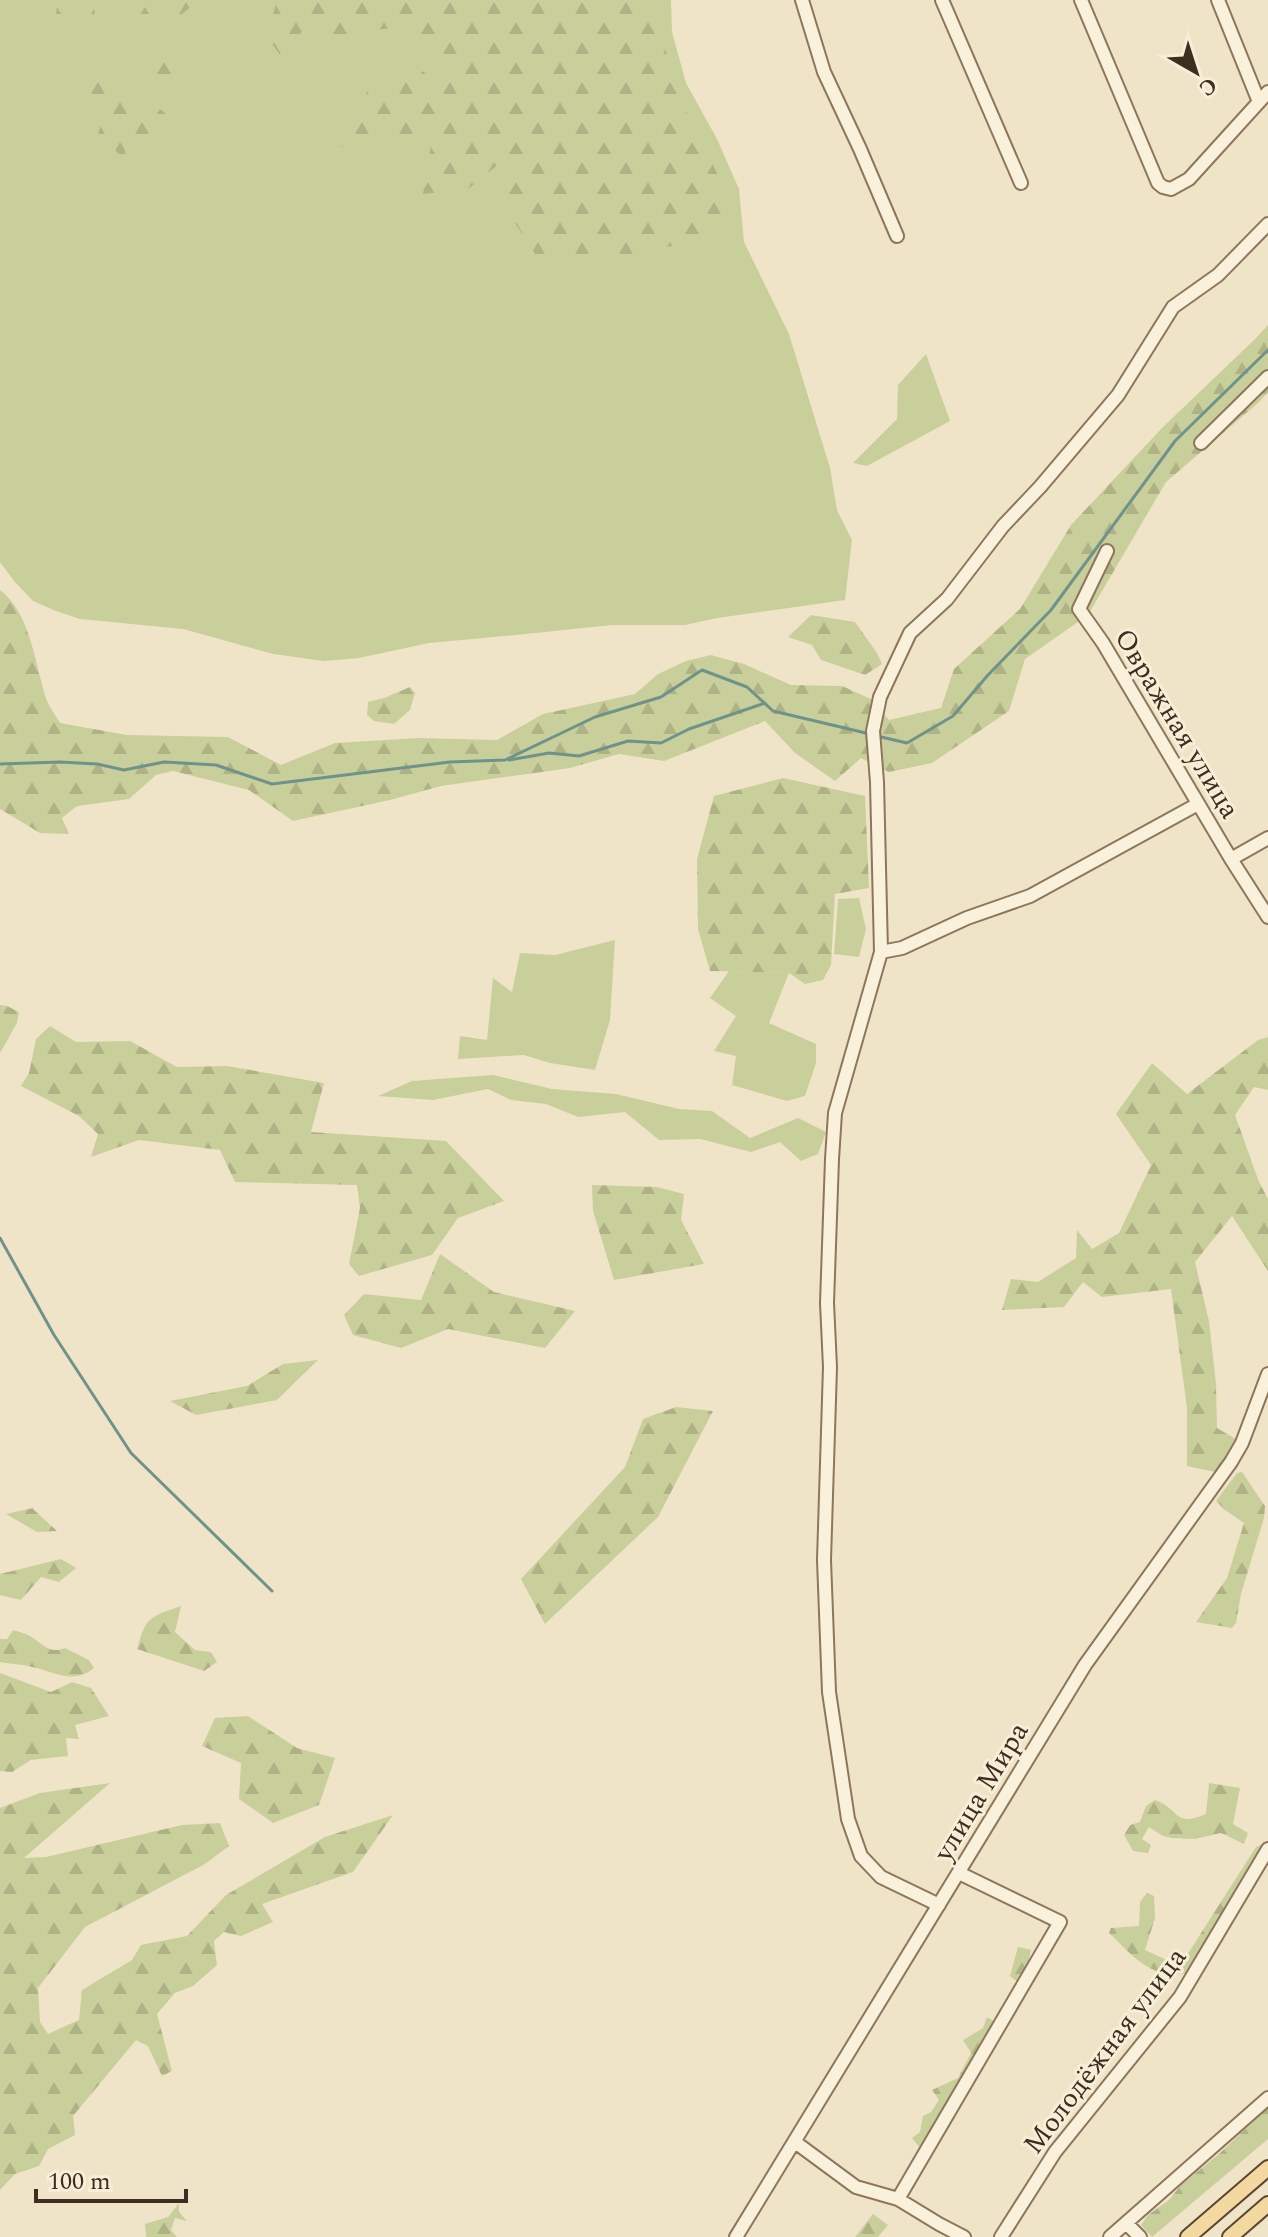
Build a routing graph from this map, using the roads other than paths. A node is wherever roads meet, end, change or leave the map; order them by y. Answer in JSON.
{"nodes":[{"id":1,"x":802,"y":0,"type":"edge"},
{"id":2,"x":942,"y":0,"type":"edge"},
{"id":3,"x":1081,"y":0,"type":"edge"},
{"id":4,"x":1218,"y":0,"type":"edge"},
{"id":5,"x":1263,"y":97,"type":"edge"},
{"id":6,"x":1021,"y":183,"type":"dead end"},
{"id":7,"x":1268,"y":224,"type":"edge"},
{"id":8,"x":897,"y":236,"type":"dead end"},
{"id":9,"x":1268,"y":377,"type":"edge"},
{"id":10,"x":1201,"y":443,"type":"dead end"},
{"id":11,"x":1107,"y":551,"type":"dead end"},
{"id":12,"x":1198,"y":804,"type":"junction"},
{"id":13,"x":1268,"y":838,"type":"edge"},
{"id":14,"x":1231,"y":859,"type":"junction"},
{"id":15,"x":1268,"y":917,"type":"edge"},
{"id":16,"x":881,"y":952,"type":"junction"},
{"id":17,"x":1268,"y":1374,"type":"edge"},
{"id":18,"x":1268,"y":1849,"type":"edge"},
{"id":19,"x":959,"y":1873,"type":"junction"},
{"id":20,"x":939,"y":1905,"type":"junction"},
{"id":21,"x":1268,"y":2098,"type":"edge"},
{"id":22,"x":795,"y":2142,"type":"junction"},
{"id":23,"x":1268,"y":2168,"type":"edge"},
{"id":24,"x":898,"y":2199,"type":"junction"},
{"id":25,"x":1268,"y":2204,"type":"edge"},
{"id":26,"x":1126,"y":2223,"type":"junction"},
{"id":27,"x":1201,"y":2225,"type":"junction"},
{"id":28,"x":736,"y":2237,"type":"edge"},
{"id":29,"x":964,"y":2237,"type":"edge"},
{"id":30,"x":1001,"y":2237,"type":"edge"},
{"id":31,"x":1110,"y":2237,"type":"edge"},
{"id":32,"x":1138,"y":2237,"type":"edge"},
{"id":33,"x":1177,"y":2237,"type":"edge"},
{"id":34,"x":1188,"y":2237,"type":"edge"},
{"id":35,"x":1230,"y":2237,"type":"edge"}],
"edges":[{"from":1,"to":8,"type":"street"},
{"from":2,"to":6,"type":"street"},
{"from":3,"to":5,"type":"street"},
{"from":4,"to":5,"type":"street"},
{"from":7,"to":16,"type":"street"},
{"from":9,"to":10,"type":"street"},
{"from":11,"to":12,"type":"street","name":"Овражная улица"},
{"from":12,"to":14,"type":"street","name":"Овражная улица"},
{"from":12,"to":16,"type":"street"},
{"from":13,"to":14,"type":"street"},
{"from":14,"to":15,"type":"street","name":"Овражная улица"},
{"from":16,"to":20,"type":"street"},
{"from":17,"to":19,"type":"street","name":"улица Мира"},
{"from":18,"to":30,"type":"street","name":"Молодёжная улица"},
{"from":19,"to":20,"type":"street","name":"улица Мира"},
{"from":19,"to":24,"type":"street"},
{"from":20,"to":22,"type":"street","name":"улица Мира"},
{"from":21,"to":26,"type":"street"},
{"from":22,"to":24,"type":"street"},
{"from":22,"to":28,"type":"street","name":"улица Мира"},
{"from":23,"to":27,"type":"main road"},
{"from":24,"to":29,"type":"street"},
{"from":25,"to":35,"type":"main road"},
{"from":26,"to":31,"type":"street"},
{"from":26,"to":32,"type":"street"},
{"from":27,"to":33,"type":"street"},
{"from":27,"to":34,"type":"main road"}]}
